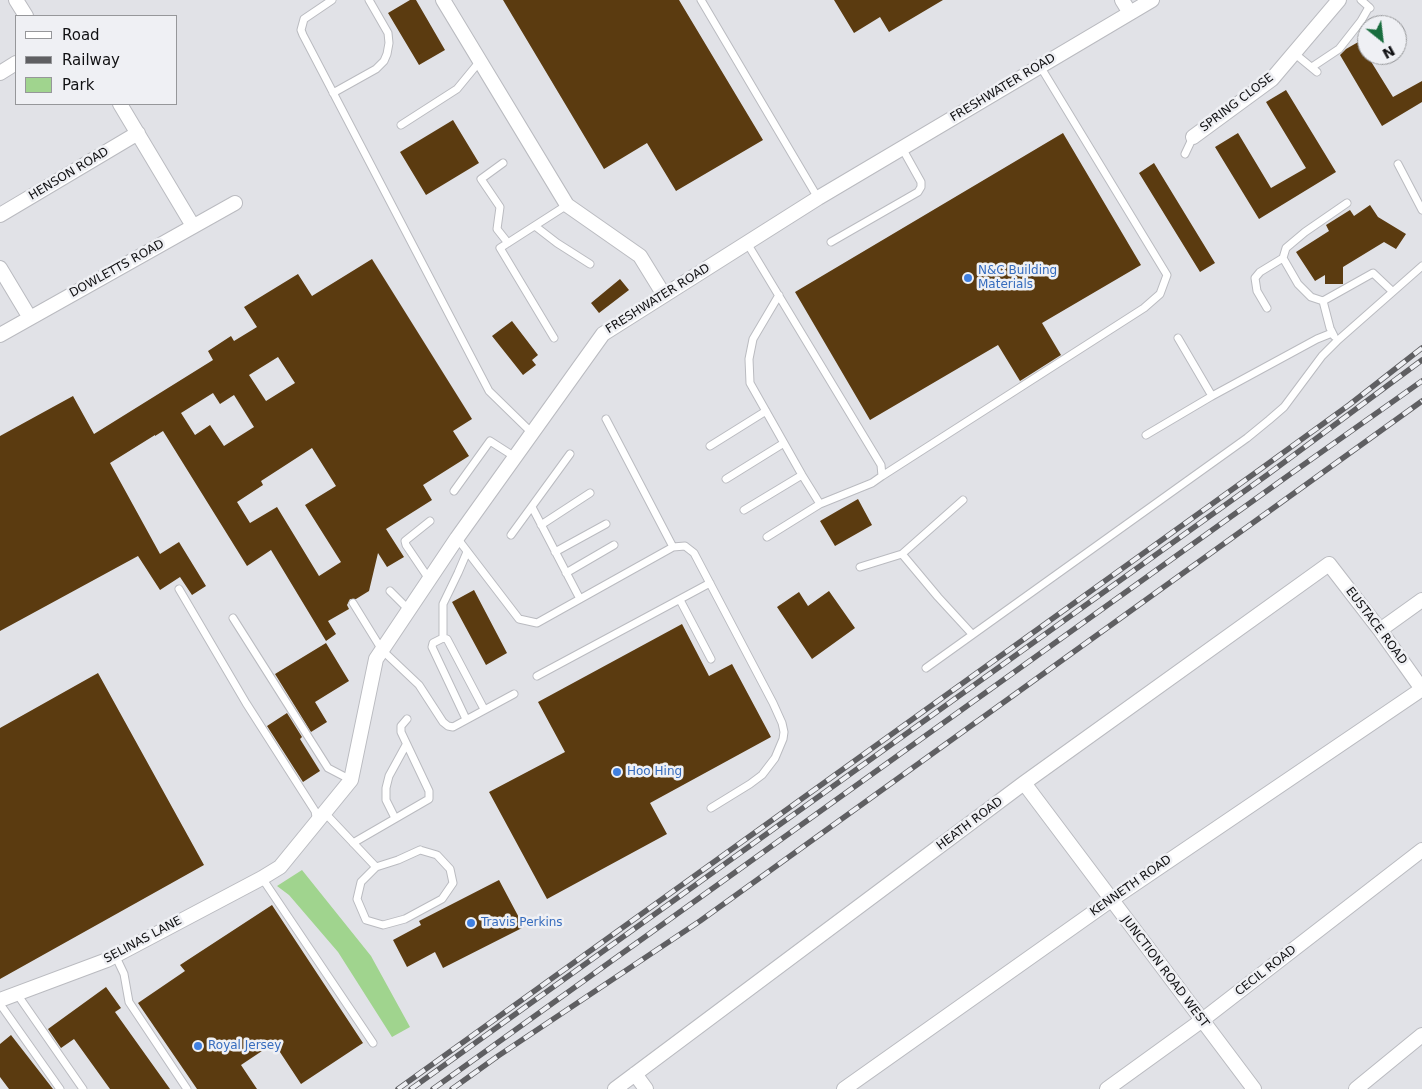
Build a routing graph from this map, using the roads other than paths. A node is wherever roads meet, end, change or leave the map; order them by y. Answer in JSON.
{"nodes":[{"id":1,"x":16,"y":0,"type":"edge"},
{"id":2,"x":332,"y":0,"type":"edge"},
{"id":3,"x":369,"y":0,"type":"edge"},
{"id":4,"x":443,"y":0,"type":"edge"},
{"id":5,"x":701,"y":0,"type":"edge"},
{"id":6,"x":1122,"y":0,"type":"edge"},
{"id":7,"x":1152,"y":0,"type":"edge"},
{"id":8,"x":1338,"y":0,"type":"edge"},
{"id":9,"x":1360,"y":0,"type":"edge"},
{"id":10,"x":1130,"y":13,"type":"junction"},
{"id":11,"x":25,"y":15,"type":"edge"},
{"id":12,"x":1294,"y":53,"type":"junction"},
{"id":13,"x":480,"y":61,"type":"junction"},
{"id":14,"x":15,"y":64,"type":"edge"},
{"id":15,"x":1040,"y":66,"type":"junction"},
{"id":16,"x":0,"y":73,"type":"edge"},
{"id":17,"x":333,"y":93,"type":"junction"},
{"id":18,"x":121,"y":105,"type":"edge"},
{"id":19,"x":401,"y":125,"type":"dead end"},
{"id":20,"x":138,"y":133,"type":"junction"},
{"id":21,"x":1193,"y":137,"type":"joint"},
{"id":22,"x":902,"y":148,"type":"junction"},
{"id":23,"x":1185,"y":154,"type":"dead end"},
{"id":24,"x":503,"y":163,"type":"dead end"},
{"id":25,"x":1398,"y":164,"type":"dead end"},
{"id":26,"x":818,"y":198,"type":"junction"},
{"id":27,"x":235,"y":203,"type":"dead end"},
{"id":28,"x":1347,"y":203,"type":"dead end"},
{"id":29,"x":567,"y":205,"type":"junction"},
{"id":30,"x":1422,"y":210,"type":"edge"},
{"id":31,"x":0,"y":215,"type":"edge"},
{"id":32,"x":193,"y":226,"type":"junction"},
{"id":33,"x":535,"y":226,"type":"junction"},
{"id":34,"x":831,"y":242,"type":"dead end"},
{"id":35,"x":508,"y":243,"type":"junction"},
{"id":36,"x":747,"y":243,"type":"junction"},
{"id":37,"x":1283,"y":258,"type":"junction"},
{"id":38,"x":590,"y":264,"type":"dead end"},
{"id":39,"x":1422,"y":266,"type":"edge"},
{"id":40,"x":0,"y":268,"type":"edge"},
{"id":41,"x":1392,"y":290,"type":"junction"},
{"id":42,"x":664,"y":295,"type":"junction"},
{"id":43,"x":779,"y":295,"type":"junction"},
{"id":44,"x":1323,"y":302,"type":"junction"},
{"id":45,"x":1267,"y":308,"type":"dead end"},
{"id":46,"x":30,"y":318,"type":"junction"},
{"id":47,"x":1332,"y":333,"type":"junction"},
{"id":48,"x":0,"y":335,"type":"edge"},
{"id":49,"x":554,"y":338,"type":"dead end"},
{"id":50,"x":1178,"y":338,"type":"dead end"},
{"id":51,"x":1337,"y":341,"type":"junction"},
{"id":52,"x":1212,"y":396,"type":"junction"},
{"id":53,"x":766,"y":412,"type":"junction"},
{"id":54,"x":606,"y":419,"type":"dead end"},
{"id":55,"x":532,"y":433,"type":"junction"},
{"id":56,"x":1146,"y":434,"type":"dead end"},
{"id":57,"x":784,"y":443,"type":"junction"},
{"id":58,"x":710,"y":446,"type":"dead end"},
{"id":59,"x":570,"y":454,"type":"dead end"},
{"id":60,"x":515,"y":457,"type":"junction"},
{"id":61,"x":802,"y":475,"type":"junction"},
{"id":62,"x":882,"y":476,"type":"junction"},
{"id":63,"x":726,"y":479,"type":"dead end"},
{"id":64,"x":454,"y":491,"type":"dead end"},
{"id":65,"x":590,"y":493,"type":"dead end"},
{"id":66,"x":963,"y":500,"type":"dead end"},
{"id":67,"x":820,"y":504,"type":"junction"},
{"id":68,"x":532,"y":507,"type":"junction"},
{"id":69,"x":744,"y":510,"type":"dead end"},
{"id":70,"x":430,"y":521,"type":"dead end"},
{"id":71,"x":606,"y":524,"type":"dead end"},
{"id":72,"x":541,"y":525,"type":"junction"},
{"id":73,"x":511,"y":536,"type":"dead end"},
{"id":74,"x":767,"y":537,"type":"dead end"},
{"id":75,"x":457,"y":538,"type":"junction"},
{"id":76,"x":614,"y":545,"type":"dead end"},
{"id":77,"x":673,"y":546,"type":"junction"},
{"id":78,"x":467,"y":552,"type":"junction"},
{"id":79,"x":555,"y":552,"type":"junction"},
{"id":80,"x":902,"y":554,"type":"junction"},
{"id":81,"x":1329,"y":564,"type":"joint"},
{"id":82,"x":860,"y":567,"type":"dead end"},
{"id":83,"x":566,"y":573,"type":"junction"},
{"id":84,"x":429,"y":580,"type":"junction"},
{"id":85,"x":710,"y":583,"type":"junction"},
{"id":86,"x":179,"y":589,"type":"dead end"},
{"id":87,"x":390,"y":591,"type":"dead end"},
{"id":88,"x":580,"y":599,"type":"junction"},
{"id":89,"x":680,"y":600,"type":"junction"},
{"id":90,"x":1422,"y":600,"type":"edge"},
{"id":91,"x":353,"y":603,"type":"dead end"},
{"id":92,"x":409,"y":610,"type":"junction"},
{"id":93,"x":233,"y":618,"type":"dead end"},
{"id":94,"x":1380,"y":630,"type":"junction"},
{"id":95,"x":972,"y":634,"type":"junction"},
{"id":96,"x":443,"y":638,"type":"junction"},
{"id":97,"x":382,"y":650,"type":"junction"},
{"id":98,"x":711,"y":659,"type":"dead end"},
{"id":99,"x":926,"y":668,"type":"dead end"},
{"id":100,"x":537,"y":676,"type":"dead end"},
{"id":101,"x":1422,"y":689,"type":"edge"},
{"id":102,"x":514,"y":694,"type":"dead end"},
{"id":103,"x":484,"y":710,"type":"junction"},
{"id":104,"x":407,"y":719,"type":"dead end"},
{"id":105,"x":466,"y":719,"type":"junction"},
{"id":106,"x":406,"y":745,"type":"junction"},
{"id":107,"x":352,"y":780,"type":"junction"},
{"id":108,"x":1024,"y":783,"type":"junction"},
{"id":109,"x":711,"y":808,"type":"dead end"},
{"id":110,"x":320,"y":817,"type":"junction"},
{"id":111,"x":395,"y":818,"type":"junction"},
{"id":112,"x":353,"y":843,"type":"junction"},
{"id":113,"x":1422,"y":850,"type":"edge"},
{"id":114,"x":280,"y":867,"type":"joint"},
{"id":115,"x":376,"y":867,"type":"junction"},
{"id":116,"x":262,"y":878,"type":"junction"},
{"id":117,"x":1111,"y":900,"type":"junction"},
{"id":118,"x":114,"y":955,"type":"junction"},
{"id":119,"x":17,"y":994,"type":"junction"},
{"id":120,"x":0,"y":1002,"type":"edge"},
{"id":121,"x":1201,"y":1021,"type":"junction"},
{"id":122,"x":1422,"y":1035,"type":"edge"},
{"id":123,"x":373,"y":1043,"type":"dead end"},
{"id":124,"x":635,"y":1074,"type":"junction"},
{"id":125,"x":60,"y":1089,"type":"edge"},
{"id":126,"x":83,"y":1089,"type":"edge"},
{"id":127,"x":187,"y":1089,"type":"edge"},
{"id":128,"x":615,"y":1089,"type":"edge"},
{"id":129,"x":646,"y":1089,"type":"edge"},
{"id":130,"x":844,"y":1089,"type":"edge"},
{"id":131,"x":1107,"y":1089,"type":"edge"},
{"id":132,"x":1254,"y":1089,"type":"edge"},
{"id":133,"x":1356,"y":1089,"type":"edge"}],
"edges":[{"from":1,"to":11,"type":"street"},
{"from":2,"to":17,"type":"lane"},
{"from":3,"to":17,"type":"lane"},
{"from":4,"to":13,"type":"street"},
{"from":5,"to":26,"type":"lane"},
{"from":6,"to":10,"type":"street"},
{"from":7,"to":10,"type":"street","name":"FRESHWATER ROAD"},
{"from":8,"to":12,"type":"street","name":"SPRING CLOSE"},
{"from":9,"to":12,"type":"lane"},
{"from":10,"to":15,"type":"street","name":"FRESHWATER ROAD"},
{"from":12,"to":21,"type":"street","name":"SPRING CLOSE"},
{"from":13,"to":19,"type":"lane"},
{"from":13,"to":29,"type":"street"},
{"from":14,"to":16,"type":"street"},
{"from":15,"to":22,"type":"street","name":"FRESHWATER ROAD"},
{"from":15,"to":62,"type":"lane"},
{"from":17,"to":55,"type":"lane"},
{"from":18,"to":20,"type":"street"},
{"from":20,"to":31,"type":"street","name":"HENSON ROAD"},
{"from":20,"to":32,"type":"street"},
{"from":21,"to":23,"type":"lane"},
{"from":22,"to":26,"type":"street","name":"FRESHWATER ROAD"},
{"from":22,"to":34,"type":"lane"},
{"from":24,"to":35,"type":"lane"},
{"from":25,"to":30,"type":"lane"},
{"from":26,"to":36,"type":"street","name":"FRESHWATER ROAD"},
{"from":27,"to":32,"type":"street","name":"DOWLETTS ROAD"},
{"from":28,"to":37,"type":"lane"},
{"from":29,"to":33,"type":"lane"},
{"from":29,"to":42,"type":"street"},
{"from":32,"to":46,"type":"street","name":"DOWLETTS ROAD"},
{"from":33,"to":35,"type":"lane"},
{"from":33,"to":38,"type":"lane"},
{"from":35,"to":49,"type":"lane"},
{"from":36,"to":42,"type":"street","name":"FRESHWATER ROAD"},
{"from":36,"to":43,"type":"lane"},
{"from":37,"to":44,"type":"lane"},
{"from":37,"to":45,"type":"lane"},
{"from":39,"to":41,"type":"lane"},
{"from":40,"to":46,"type":"street"},
{"from":41,"to":44,"type":"lane"},
{"from":41,"to":51,"type":"lane"},
{"from":42,"to":55,"type":"street","name":"FRESHWATER ROAD"},
{"from":43,"to":53,"type":"lane"},
{"from":43,"to":62,"type":"lane"},
{"from":44,"to":47,"type":"lane"},
{"from":46,"to":48,"type":"street","name":"DOWLETTS ROAD"},
{"from":47,"to":51,"type":"lane"},
{"from":47,"to":52,"type":"lane"},
{"from":50,"to":52,"type":"lane"},
{"from":51,"to":95,"type":"lane"},
{"from":52,"to":56,"type":"lane"},
{"from":53,"to":57,"type":"lane"},
{"from":53,"to":58,"type":"lane"},
{"from":54,"to":77,"type":"lane"},
{"from":55,"to":60,"type":"street","name":"FRESHWATER ROAD"},
{"from":57,"to":61,"type":"lane"},
{"from":57,"to":63,"type":"lane"},
{"from":59,"to":68,"type":"lane"},
{"from":60,"to":64,"type":"lane"},
{"from":60,"to":75,"type":"street","name":"FRESHWATER ROAD"},
{"from":61,"to":67,"type":"lane"},
{"from":61,"to":69,"type":"lane"},
{"from":62,"to":67,"type":"lane"},
{"from":65,"to":72,"type":"lane"},
{"from":66,"to":80,"type":"lane"},
{"from":67,"to":74,"type":"lane"},
{"from":68,"to":72,"type":"lane"},
{"from":68,"to":73,"type":"lane"},
{"from":70,"to":84,"type":"lane"},
{"from":71,"to":79,"type":"lane"},
{"from":72,"to":79,"type":"lane"},
{"from":75,"to":78,"type":"lane"},
{"from":75,"to":84,"type":"street","name":"FRESHWATER ROAD"},
{"from":76,"to":83,"type":"lane"},
{"from":77,"to":85,"type":"lane"},
{"from":77,"to":88,"type":"lane"},
{"from":78,"to":88,"type":"lane"},
{"from":78,"to":96,"type":"lane"},
{"from":79,"to":83,"type":"lane"},
{"from":80,"to":82,"type":"lane"},
{"from":80,"to":95,"type":"lane"},
{"from":81,"to":94,"type":"street","name":"EUSTACE ROAD"},
{"from":81,"to":108,"type":"street","name":"HEATH ROAD"},
{"from":83,"to":88,"type":"lane"},
{"from":84,"to":92,"type":"street","name":"FRESHWATER ROAD"},
{"from":85,"to":89,"type":"lane"},
{"from":85,"to":109,"type":"lane"},
{"from":86,"to":110,"type":"lane"},
{"from":87,"to":92,"type":"lane"},
{"from":89,"to":98,"type":"lane"},
{"from":89,"to":100,"type":"lane"},
{"from":90,"to":94,"type":"street"},
{"from":91,"to":97,"type":"lane"},
{"from":92,"to":97,"type":"street","name":"FRESHWATER ROAD"},
{"from":93,"to":107,"type":"lane"},
{"from":94,"to":101,"type":"street","name":"EUSTACE ROAD"},
{"from":95,"to":99,"type":"lane"},
{"from":96,"to":103,"type":"lane"},
{"from":96,"to":105,"type":"lane"},
{"from":97,"to":105,"type":"lane"},
{"from":97,"to":107,"type":"street","name":"FRESHWATER ROAD"},
{"from":101,"to":117,"type":"street","name":"KENNETH ROAD"},
{"from":102,"to":103,"type":"lane"},
{"from":103,"to":105,"type":"lane"},
{"from":104,"to":106,"type":"lane"},
{"from":106,"to":111,"type":"lane"},
{"from":106,"to":111,"type":"lane"},
{"from":107,"to":110,"type":"street","name":"FRESHWATER ROAD"},
{"from":108,"to":117,"type":"street","name":"JUNCTION ROAD WEST"},
{"from":108,"to":124,"type":"street","name":"HEATH ROAD"},
{"from":110,"to":112,"type":"lane"},
{"from":110,"to":114,"type":"street","name":"FRESHWATER ROAD"},
{"from":111,"to":112,"type":"lane"},
{"from":112,"to":115,"type":"lane"},
{"from":113,"to":121,"type":"street","name":"CECIL ROAD"},
{"from":114,"to":116,"type":"street","name":"SELINAS LANE"},
{"from":115,"to":115,"type":"lane"},
{"from":116,"to":118,"type":"street","name":"SELINAS LANE"},
{"from":116,"to":123,"type":"lane"},
{"from":117,"to":121,"type":"street","name":"JUNCTION ROAD WEST"},
{"from":117,"to":130,"type":"street","name":"KENNETH ROAD"},
{"from":118,"to":119,"type":"street","name":"SELINAS LANE"},
{"from":118,"to":127,"type":"lane"},
{"from":119,"to":120,"type":"street","name":"SELINAS LANE"},
{"from":119,"to":126,"type":"lane"},
{"from":120,"to":125,"type":"lane"},
{"from":121,"to":131,"type":"street","name":"CECIL ROAD"},
{"from":121,"to":132,"type":"street","name":"JUNCTION ROAD WEST"},
{"from":122,"to":133,"type":"street"},
{"from":124,"to":128,"type":"street","name":"HEATH ROAD"},
{"from":124,"to":129,"type":"street"}]}
